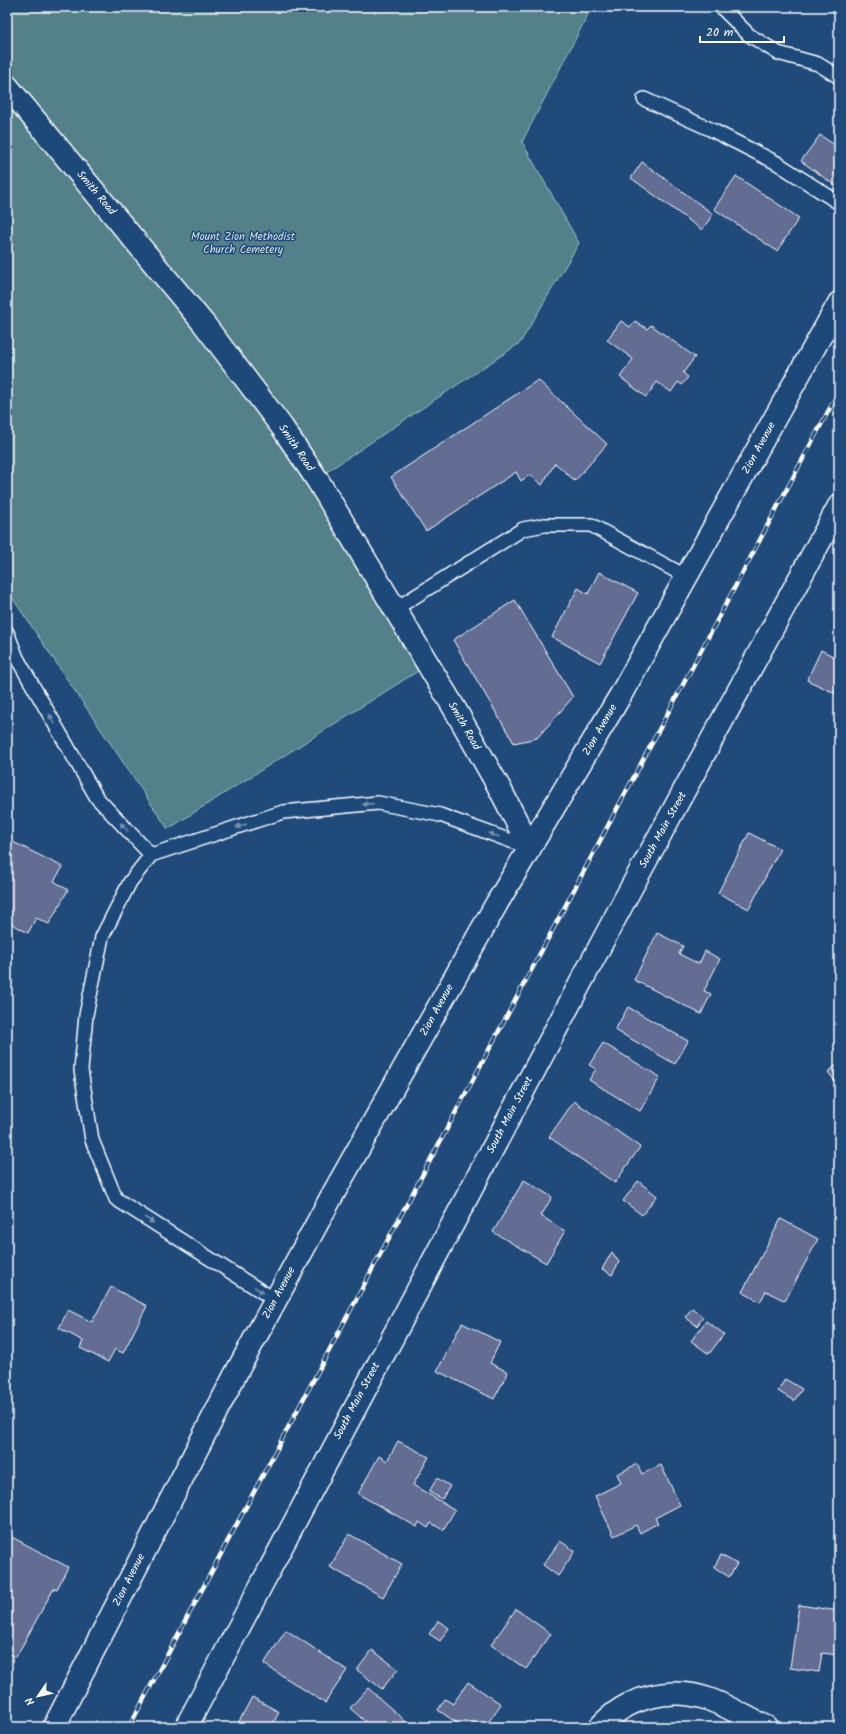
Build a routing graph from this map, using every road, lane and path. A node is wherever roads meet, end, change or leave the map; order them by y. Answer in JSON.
{"nodes":[{"id":1,"x":721,"y":7,"type":"edge"},
{"id":2,"x":839,"y":77,"type":"edge"},
{"id":3,"x":7,"y":86,"type":"edge"},
{"id":4,"x":644,"y":99,"type":"dead end"},
{"id":5,"x":839,"y":203,"type":"edge"},
{"id":6,"x":839,"y":303,"type":"edge"},
{"id":7,"x":839,"y":506,"type":"edge"},
{"id":8,"x":687,"y":577,"type":"junction"},
{"id":9,"x":395,"y":609,"type":"junction"},
{"id":10,"x":7,"y":632,"type":"edge"},
{"id":11,"x":530,"y":848,"type":"junction"},
{"id":12,"x":151,"y":855,"type":"junction"},
{"id":13,"x":275,"y":1300,"type":"junction"},
{"id":14,"x":54,"y":1727,"type":"edge"},
{"id":15,"x":186,"y":1727,"type":"edge"},
{"id":16,"x":600,"y":1727,"type":"edge"},
{"id":17,"x":766,"y":1727,"type":"edge"}],
"edges":[{"from":1,"to":2,"type":"lane"},
{"from":3,"to":9,"type":"street","name":"Smith Road"},
{"from":4,"to":5,"type":"lane"},
{"from":6,"to":8,"type":"street","name":"Zion Avenue"},
{"from":7,"to":15,"type":"street","name":"South Main Street"},
{"from":8,"to":9,"type":"lane"},
{"from":8,"to":11,"type":"street","name":"Zion Avenue"},
{"from":9,"to":11,"type":"street","name":"Smith Road"},
{"from":12,"to":10,"type":"lane","one_way":true},
{"from":11,"to":12,"type":"lane","one_way":true},
{"from":11,"to":13,"type":"street","name":"Zion Avenue"},
{"from":12,"to":13,"type":"lane","one_way":true},
{"from":13,"to":14,"type":"street","name":"Zion Avenue"},
{"from":16,"to":17,"type":"street"}]}
